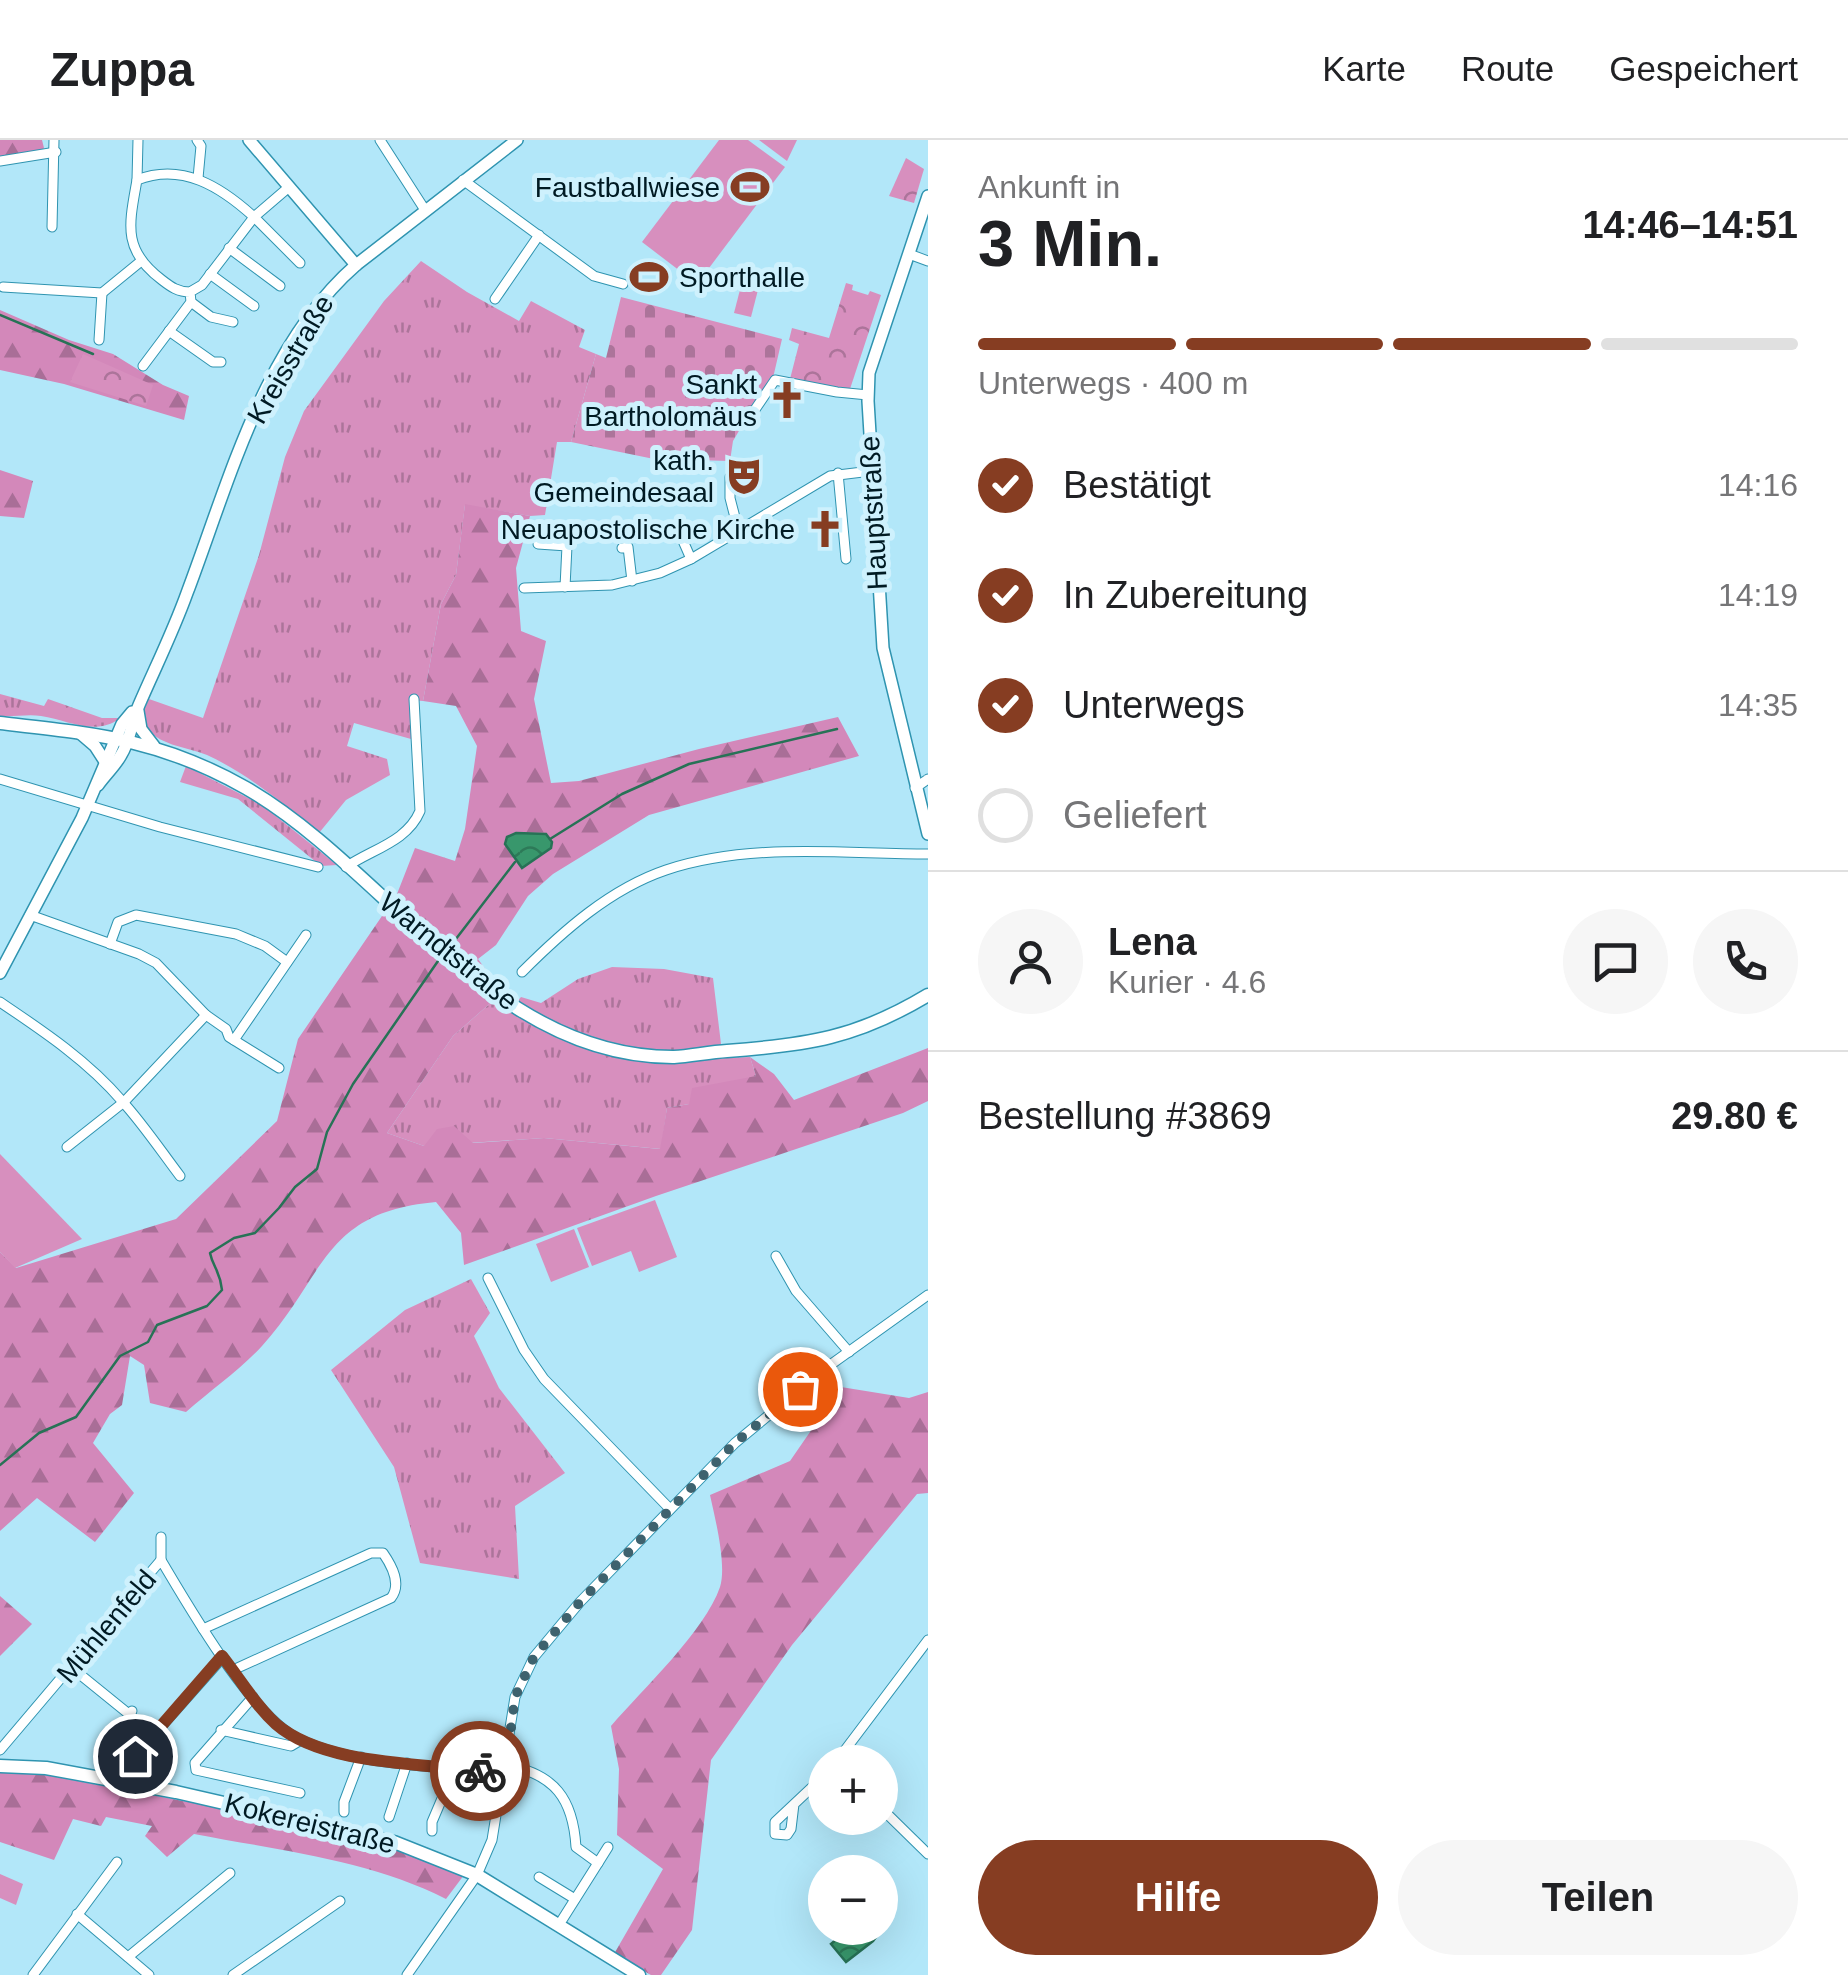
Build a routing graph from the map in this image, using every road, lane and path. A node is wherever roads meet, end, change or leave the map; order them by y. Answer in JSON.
{"nodes":[{"id":1,"x":138,"y":140,"type":"edge"},
{"id":2,"x":197,"y":140,"type":"edge"},
{"id":3,"x":249,"y":140,"type":"edge"},
{"id":4,"x":380,"y":140,"type":"edge"},
{"id":5,"x":516,"y":140,"type":"edge"},
{"id":6,"x":55,"y":146,"type":"edge"},
{"id":7,"x":0,"y":161,"type":"edge"},
{"id":8,"x":198,"y":178,"type":"junction"},
{"id":9,"x":137,"y":180,"type":"junction"},
{"id":10,"x":463,"y":180,"type":"junction"},
{"id":11,"x":289,"y":188,"type":"junction"},
{"id":12,"x":928,"y":196,"type":"edge"},
{"id":13,"x":425,"y":210,"type":"junction"},
{"id":14,"x":254,"y":218,"type":"junction"},
{"id":15,"x":52,"y":227,"type":"dead end"},
{"id":16,"x":539,"y":235,"type":"junction"},
{"id":17,"x":229,"y":248,"type":"junction"},
{"id":18,"x":909,"y":254,"type":"junction"},
{"id":19,"x":928,"y":261,"type":"edge"},
{"id":20,"x":140,"y":262,"type":"junction"},
{"id":21,"x":300,"y":263,"type":"dead end"},
{"id":22,"x":356,"y":265,"type":"junction"},
{"id":23,"x":210,"y":274,"type":"junction"},
{"id":24,"x":622,"y":284,"type":"dead end"},
{"id":25,"x":280,"y":286,"type":"dead end"},
{"id":26,"x":3,"y":287,"type":"dead end"},
{"id":27,"x":102,"y":292,"type":"junction"},
{"id":28,"x":191,"y":297,"type":"junction"},
{"id":29,"x":495,"y":298,"type":"dead end"},
{"id":30,"x":254,"y":306,"type":"dead end"},
{"id":31,"x":233,"y":322,"type":"dead end"},
{"id":32,"x":170,"y":330,"type":"junction"},
{"id":33,"x":99,"y":340,"type":"dead end"},
{"id":34,"x":222,"y":362,"type":"dead end"},
{"id":35,"x":143,"y":366,"type":"dead end"},
{"id":36,"x":868,"y":395,"type":"junction"},
{"id":37,"x":754,"y":411,"type":"dead end"},
{"id":38,"x":871,"y":471,"type":"junction"},
{"id":39,"x":838,"y":473,"type":"junction"},
{"id":40,"x":730,"y":478,"type":"dead end"},
{"id":41,"x":738,"y":529,"type":"junction"},
{"id":42,"x":675,"y":536,"type":"dead end"},
{"id":43,"x":538,"y":544,"type":"dead end"},
{"id":44,"x":622,"y":548,"type":"dead end"},
{"id":45,"x":846,"y":558,"type":"dead end"},
{"id":46,"x":692,"y":559,"type":"junction"},
{"id":47,"x":632,"y":581,"type":"junction"},
{"id":48,"x":565,"y":586,"type":"junction"},
{"id":49,"x":524,"y":588,"type":"dead end"},
{"id":50,"x":414,"y":699,"type":"dead end"},
{"id":51,"x":138,"y":707,"type":"junction"},
{"id":52,"x":0,"y":723,"type":"edge"},
{"id":53,"x":78,"y":732,"type":"junction"},
{"id":54,"x":122,"y":738,"type":"junction"},
{"id":55,"x":154,"y":746,"type":"junction"},
{"id":56,"x":106,"y":763,"type":"junction"},
{"id":57,"x":0,"y":779,"type":"edge"},
{"id":58,"x":928,"y":779,"type":"edge"},
{"id":59,"x":98,"y":785,"type":"junction"},
{"id":60,"x":915,"y":788,"type":"junction"},
{"id":61,"x":87,"y":806,"type":"junction"},
{"id":62,"x":928,"y":834,"type":"edge"},
{"id":63,"x":928,"y":854,"type":"edge"},
{"id":64,"x":346,"y":867,"type":"junction"},
{"id":65,"x":318,"y":868,"type":"dead end"},
{"id":66,"x":30,"y":915,"type":"junction"},
{"id":67,"x":306,"y":935,"type":"dead end"},
{"id":68,"x":110,"y":944,"type":"junction"},
{"id":69,"x":287,"y":962,"type":"junction"},
{"id":70,"x":522,"y":972,"type":"dead end"},
{"id":71,"x":0,"y":973,"type":"edge"},
{"id":72,"x":928,"y":996,"type":"edge"},
{"id":73,"x":0,"y":1002,"type":"edge"},
{"id":74,"x":206,"y":1015,"type":"junction"},
{"id":75,"x":234,"y":1040,"type":"junction"},
{"id":76,"x":279,"y":1068,"type":"dead end"},
{"id":77,"x":124,"y":1102,"type":"junction"},
{"id":78,"x":67,"y":1148,"type":"dead end"},
{"id":79,"x":180,"y":1176,"type":"dead end"},
{"id":80,"x":776,"y":1256,"type":"dead end"},
{"id":81,"x":488,"y":1278,"type":"dead end"},
{"id":82,"x":928,"y":1295,"type":"edge"},
{"id":83,"x":850,"y":1352,"type":"junction"},
{"id":84,"x":670,"y":1509,"type":"junction"},
{"id":85,"x":161,"y":1537,"type":"dead end"},
{"id":86,"x":162,"y":1560,"type":"junction"},
{"id":87,"x":202,"y":1629,"type":"junction"},
{"id":88,"x":928,"y":1640,"type":"edge"},
{"id":89,"x":222,"y":1656,"type":"junction"},
{"id":90,"x":72,"y":1668,"type":"junction"},
{"id":91,"x":233,"y":1670,"type":"junction"},
{"id":92,"x":253,"y":1697,"type":"junction"},
{"id":93,"x":132,"y":1712,"type":"dead end"},
{"id":94,"x":221,"y":1730,"type":"junction"},
{"id":95,"x":301,"y":1740,"type":"junction"},
{"id":96,"x":849,"y":1745,"type":"edge"},
{"id":97,"x":0,"y":1750,"type":"edge"},
{"id":98,"x":135,"y":1756,"type":"dead end"},
{"id":99,"x":361,"y":1756,"type":"junction"},
{"id":100,"x":407,"y":1762,"type":"junction"},
{"id":101,"x":0,"y":1766,"type":"edge"},
{"id":102,"x":455,"y":1768,"type":"junction"},
{"id":103,"x":505,"y":1769,"type":"junction"},
{"id":104,"x":808,"y":1791,"type":"edge"},
{"id":105,"x":300,"y":1793,"type":"dead end"},
{"id":106,"x":794,"y":1804,"type":"dead end"},
{"id":107,"x":344,"y":1812,"type":"dead end"},
{"id":108,"x":389,"y":1817,"type":"dead end"},
{"id":109,"x":898,"y":1825,"type":"edge"},
{"id":110,"x":432,"y":1831,"type":"dead end"},
{"id":111,"x":608,"y":1847,"type":"dead end"},
{"id":112,"x":928,"y":1854,"type":"edge"},
{"id":113,"x":117,"y":1862,"type":"dead end"},
{"id":114,"x":598,"y":1864,"type":"junction"},
{"id":115,"x":230,"y":1873,"type":"dead end"},
{"id":116,"x":477,"y":1876,"type":"junction"},
{"id":117,"x":539,"y":1877,"type":"dead end"},
{"id":118,"x":575,"y":1899,"type":"junction"},
{"id":119,"x":340,"y":1901,"type":"dead end"},
{"id":120,"x":77,"y":1914,"type":"junction"},
{"id":121,"x":562,"y":1920,"type":"dead end"},
{"id":122,"x":128,"y":1957,"type":"junction"},
{"id":123,"x":38,"y":1973,"type":"edge"},
{"id":124,"x":148,"y":1975,"type":"edge"},
{"id":125,"x":232,"y":1975,"type":"edge"},
{"id":126,"x":406,"y":1975,"type":"edge"},
{"id":127,"x":639,"y":1975,"type":"edge"}],
"edges":[{"from":1,"to":9,"type":"street"},
{"from":2,"to":8,"type":"street"},
{"from":3,"to":11,"type":"street"},
{"from":4,"to":13,"type":"street"},
{"from":5,"to":10,"type":"street","name":"Kreisstraße"},
{"from":6,"to":7,"type":"street"},
{"from":6,"to":15,"type":"street"},
{"from":8,"to":9,"type":"street"},
{"from":8,"to":14,"type":"street"},
{"from":9,"to":20,"type":"street"},
{"from":10,"to":13,"type":"street","name":"Kreisstraße"},
{"from":10,"to":16,"type":"street"},
{"from":11,"to":14,"type":"street"},
{"from":11,"to":22,"type":"street"},
{"from":12,"to":18,"type":"street","name":"Hauptstraße"},
{"from":13,"to":22,"type":"street","name":"Kreisstraße"},
{"from":14,"to":17,"type":"street"},
{"from":14,"to":21,"type":"street"},
{"from":16,"to":24,"type":"street"},
{"from":16,"to":29,"type":"street"},
{"from":17,"to":23,"type":"street"},
{"from":17,"to":25,"type":"street"},
{"from":18,"to":19,"type":"street"},
{"from":18,"to":36,"type":"street","name":"Hauptstraße"},
{"from":20,"to":27,"type":"street"},
{"from":20,"to":28,"type":"street"},
{"from":22,"to":51,"type":"street","name":"Kreisstraße"},
{"from":23,"to":28,"type":"street"},
{"from":23,"to":30,"type":"street"},
{"from":26,"to":27,"type":"street"},
{"from":27,"to":33,"type":"street"},
{"from":28,"to":31,"type":"street"},
{"from":28,"to":32,"type":"street"},
{"from":32,"to":34,"type":"street"},
{"from":32,"to":35,"type":"street"},
{"from":36,"to":37,"type":"street"},
{"from":36,"to":38,"type":"street","name":"Hauptstraße"},
{"from":38,"to":39,"type":"street"},
{"from":38,"to":60,"type":"street","name":"Hauptstraße"},
{"from":39,"to":41,"type":"street"},
{"from":39,"to":45,"type":"street"},
{"from":40,"to":41,"type":"street"},
{"from":41,"to":46,"type":"street"},
{"from":42,"to":46,"type":"street"},
{"from":43,"to":48,"type":"street"},
{"from":44,"to":47,"type":"street"},
{"from":46,"to":47,"type":"street"},
{"from":47,"to":48,"type":"street"},
{"from":48,"to":49,"type":"street"},
{"from":50,"to":64,"type":"street"},
{"from":51,"to":54,"type":"street","name":"Kreisstraße"},
{"from":51,"to":55,"type":"street"},
{"from":52,"to":53,"type":"main road"},
{"from":53,"to":54,"type":"main road"},
{"from":53,"to":56,"type":"street"},
{"from":54,"to":55,"type":"main road","name":"Warndtstraße"},
{"from":54,"to":56,"type":"street","name":"Kreisstraße"},
{"from":54,"to":59,"type":"street","name":"Kreisstraße"},
{"from":55,"to":64,"type":"main road","name":"Warndtstraße"},
{"from":56,"to":59,"type":"street","name":"Kreisstraße"},
{"from":57,"to":61,"type":"street"},
{"from":58,"to":60,"type":"street"},
{"from":59,"to":61,"type":"street","name":"Kreisstraße"},
{"from":60,"to":62,"type":"street","name":"Hauptstraße"},
{"from":61,"to":65,"type":"street"},
{"from":61,"to":66,"type":"street","name":"Kreisstraße"},
{"from":63,"to":70,"type":"street"},
{"from":64,"to":72,"type":"main road","name":"Warndtstraße"},
{"from":66,"to":68,"type":"street"},
{"from":66,"to":71,"type":"street","name":"Kreisstraße"},
{"from":67,"to":69,"type":"street"},
{"from":68,"to":69,"type":"street"},
{"from":68,"to":74,"type":"street"},
{"from":69,"to":75,"type":"street"},
{"from":73,"to":77,"type":"street"},
{"from":74,"to":75,"type":"street"},
{"from":74,"to":77,"type":"street"},
{"from":75,"to":76,"type":"street"},
{"from":77,"to":78,"type":"street"},
{"from":77,"to":79,"type":"street"},
{"from":80,"to":83,"type":"street"},
{"from":81,"to":84,"type":"street"},
{"from":82,"to":83,"type":"street"},
{"from":83,"to":84,"type":"street"},
{"from":84,"to":103,"type":"street"},
{"from":85,"to":86,"type":"street"},
{"from":86,"to":87,"type":"street","name":"Mühlenfeld"},
{"from":86,"to":90,"type":"street","name":"Mühlenfeld"},
{"from":87,"to":89,"type":"street","name":"Mühlenfeld"},
{"from":87,"to":91,"type":"street"},
{"from":88,"to":96,"type":"street"},
{"from":89,"to":91,"type":"street","name":"Mühlenfeld"},
{"from":89,"to":98,"type":"street"},
{"from":90,"to":93,"type":"street"},
{"from":90,"to":97,"type":"street","name":"Mühlenfeld"},
{"from":91,"to":92,"type":"street","name":"Mühlenfeld"},
{"from":92,"to":94,"type":"street"},
{"from":92,"to":95,"type":"street","name":"Mühlenfeld"},
{"from":94,"to":95,"type":"street"},
{"from":94,"to":105,"type":"street"},
{"from":95,"to":99,"type":"street","name":"Mühlenfeld"},
{"from":99,"to":100,"type":"street","name":"Mühlenfeld"},
{"from":99,"to":107,"type":"street"},
{"from":100,"to":102,"type":"street","name":"Mühlenfeld"},
{"from":100,"to":108,"type":"street"},
{"from":101,"to":116,"type":"main road","name":"Kokereistraße"},
{"from":102,"to":103,"type":"street","name":"Mühlenfeld"},
{"from":102,"to":110,"type":"street"},
{"from":103,"to":114,"type":"street","name":"Mühlenfeld"},
{"from":103,"to":116,"type":"street"},
{"from":104,"to":106,"type":"street"},
{"from":109,"to":112,"type":"street"},
{"from":111,"to":114,"type":"street"},
{"from":113,"to":120,"type":"street"},
{"from":114,"to":118,"type":"street"},
{"from":115,"to":122,"type":"street"},
{"from":116,"to":126,"type":"street"},
{"from":116,"to":127,"type":"main road","name":"Kokereistraße"},
{"from":117,"to":118,"type":"street"},
{"from":118,"to":121,"type":"street"},
{"from":119,"to":125,"type":"street"},
{"from":120,"to":122,"type":"street"},
{"from":120,"to":123,"type":"street"},
{"from":122,"to":124,"type":"street"}]}
